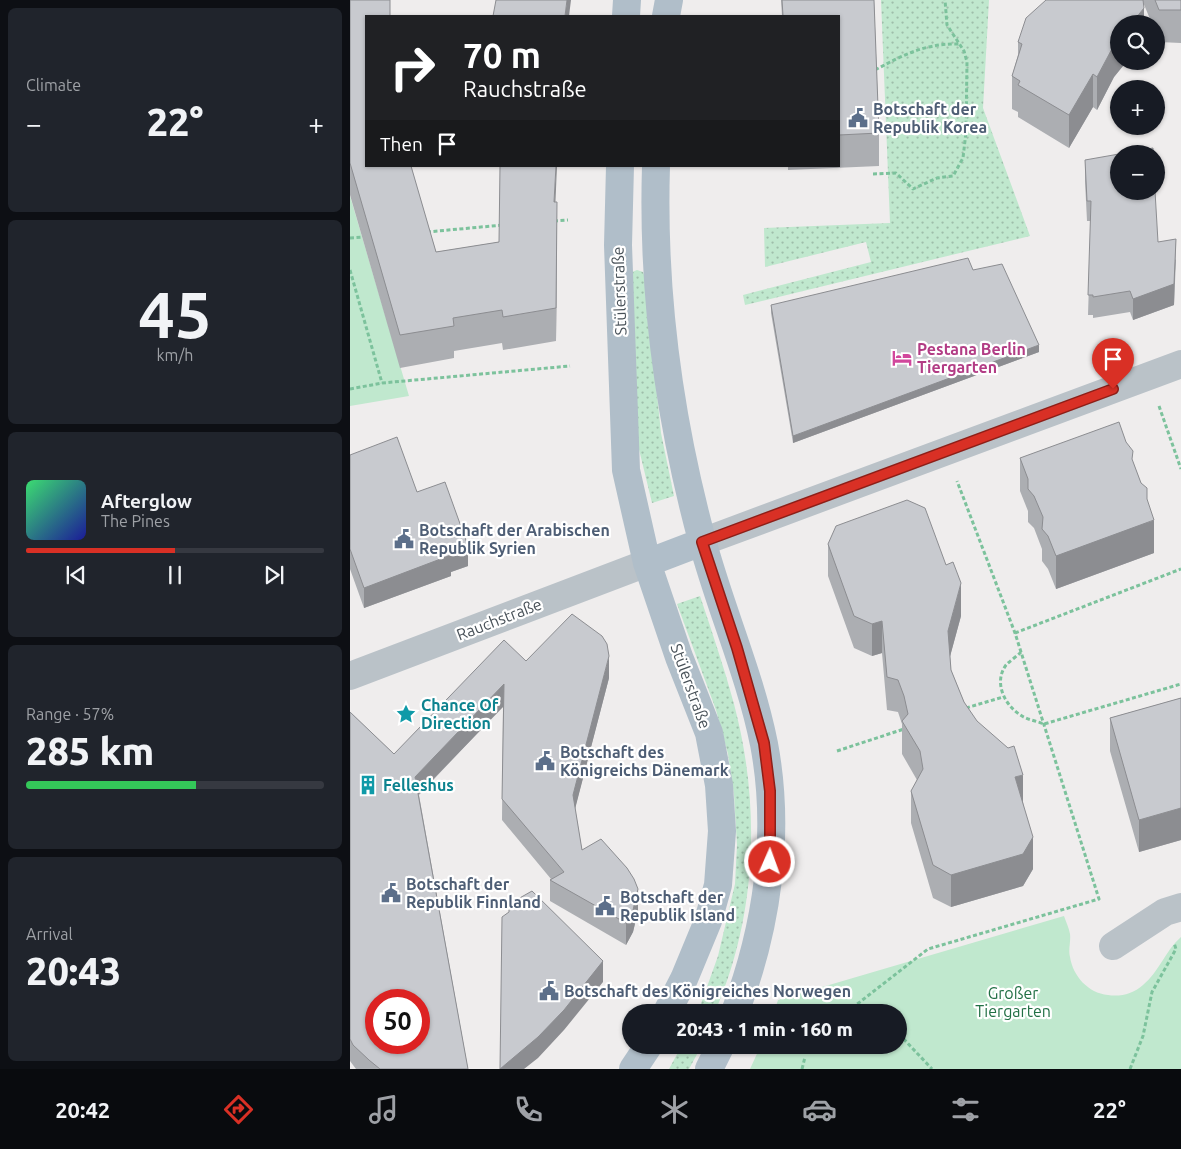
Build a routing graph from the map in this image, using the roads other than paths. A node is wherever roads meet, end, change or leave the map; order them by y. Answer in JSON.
{"nodes":[{"id":1,"x":627,"y":0,"type":"edge"},
{"id":2,"x":669,"y":0,"type":"edge"},
{"id":3,"x":626,"y":15,"type":"edge"},
{"id":4,"x":666,"y":15,"type":"edge"},
{"id":5,"x":620,"y":167,"type":"edge"},
{"id":6,"x":656,"y":167,"type":"edge"},
{"id":7,"x":1181,"y":364,"type":"edge"},
{"id":8,"x":702,"y":542,"type":"junction"},
{"id":9,"x":647,"y":563,"type":"junction"},
{"id":10,"x":350,"y":676,"type":"edge"},
{"id":11,"x":1181,"y":907,"type":"edge"},
{"id":12,"x":1114,"y":946,"type":"dead end"},
{"id":13,"x":671,"y":1004,"type":"edge"},
{"id":14,"x":738,"y":1004,"type":"edge"},
{"id":15,"x":643,"y":1054,"type":"edge"},
{"id":16,"x":717,"y":1054,"type":"edge"},
{"id":17,"x":633,"y":1069,"type":"edge"},
{"id":18,"x":710,"y":1069,"type":"edge"}],
"edges":[{"from":1,"to":3,"type":"main road"},
{"from":2,"to":4,"type":"main road"},
{"from":5,"to":9,"type":"main road","name":"Stülerstraße"},
{"from":6,"to":8,"type":"main road"},
{"from":7,"to":8,"type":"street"},
{"from":8,"to":9,"type":"main road"},
{"from":8,"to":14,"type":"main road"},
{"from":9,"to":10,"type":"street","name":"Rauchstraße"},
{"from":9,"to":13,"type":"main road","name":"Stülerstraße"},
{"from":11,"to":12,"type":"street"},
{"from":15,"to":17,"type":"main road"},
{"from":16,"to":18,"type":"main road"}]}
